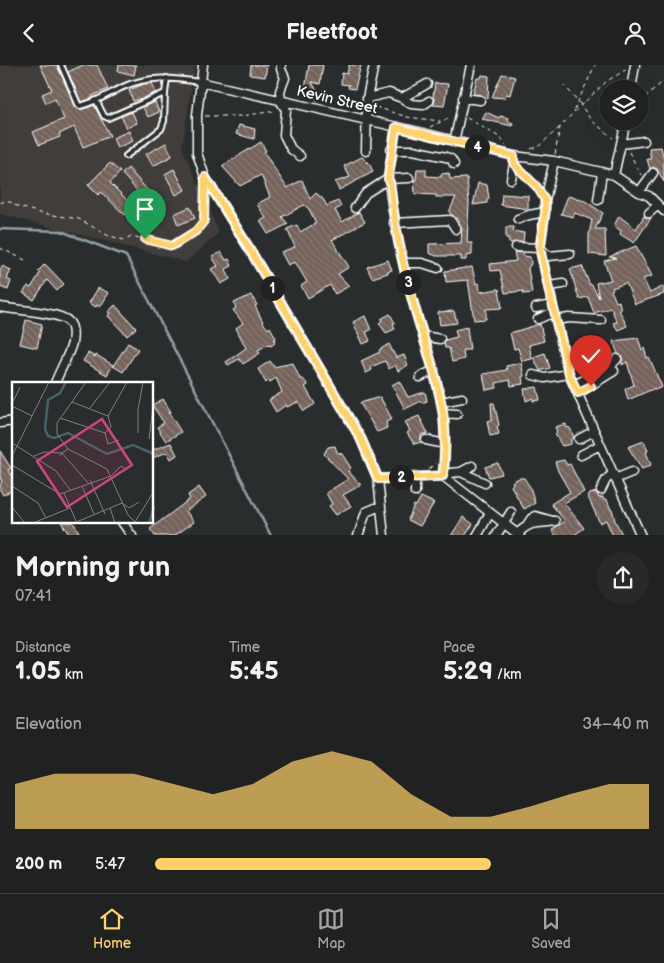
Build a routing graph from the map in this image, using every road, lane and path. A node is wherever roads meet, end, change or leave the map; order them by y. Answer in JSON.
{"nodes":[{"id":1,"x":61,"y":65,"type":"edge"},
{"id":2,"x":203,"y":65,"type":"edge"},
{"id":3,"x":281,"y":65,"type":"edge"},
{"id":4,"x":374,"y":65,"type":"edge"},
{"id":5,"x":470,"y":65,"type":"edge"},
{"id":6,"x":595,"y":65,"type":"edge"},
{"id":7,"x":631,"y":65,"type":"edge"},
{"id":8,"x":635,"y":65,"type":"edge"},
{"id":9,"x":167,"y":78,"type":"junction"},
{"id":10,"x":633,"y":80,"type":"edge"},
{"id":11,"x":664,"y":81,"type":"edge"},
{"id":12,"x":200,"y":82,"type":"junction"},
{"id":13,"x":427,"y":84,"type":"dead end"},
{"id":14,"x":563,"y":84,"type":"dead end"},
{"id":15,"x":165,"y":93,"type":"junction"},
{"id":16,"x":649,"y":93,"type":"edge"},
{"id":17,"x":367,"y":98,"type":"junction"},
{"id":18,"x":402,"y":98,"type":"junction"},
{"id":19,"x":463,"y":98,"type":"junction"},
{"id":20,"x":96,"y":100,"type":"junction"},
{"id":21,"x":480,"y":100,"type":"dead end"},
{"id":22,"x":429,"y":101,"type":"dead end"},
{"id":23,"x":578,"y":101,"type":"junction"},
{"id":24,"x":281,"y":102,"type":"junction"},
{"id":25,"x":581,"y":105,"type":"junction"},
{"id":26,"x":311,"y":108,"type":"junction"},
{"id":27,"x":286,"y":110,"type":"junction"},
{"id":28,"x":460,"y":113,"type":"junction"},
{"id":29,"x":573,"y":113,"type":"junction"},
{"id":30,"x":197,"y":115,"type":"junction"},
{"id":31,"x":368,"y":121,"type":"junction"},
{"id":32,"x":440,"y":121,"type":"dead end"},
{"id":33,"x":396,"y":127,"type":"junction"},
{"id":34,"x":560,"y":127,"type":"junction"},
{"id":35,"x":624,"y":130,"type":"edge"},
{"id":36,"x":644,"y":141,"type":"dead end"},
{"id":37,"x":454,"y":142,"type":"junction"},
{"id":38,"x":621,"y":144,"type":"junction"},
{"id":39,"x":531,"y":149,"type":"dead end"},
{"id":40,"x":391,"y":150,"type":"junction"},
{"id":41,"x":366,"y":151,"type":"dead end"},
{"id":42,"x":126,"y":156,"type":"dead end"},
{"id":43,"x":300,"y":156,"type":"dead end"},
{"id":44,"x":514,"y":160,"type":"junction"},
{"id":45,"x":554,"y":161,"type":"junction"},
{"id":46,"x":454,"y":164,"type":"dead end"},
{"id":47,"x":602,"y":173,"type":"junction"},
{"id":48,"x":653,"y":173,"type":"dead end"},
{"id":49,"x":614,"y":175,"type":"junction"},
{"id":50,"x":205,"y":177,"type":"junction"},
{"id":51,"x":409,"y":178,"type":"dead end"},
{"id":52,"x":388,"y":179,"type":"junction"},
{"id":53,"x":511,"y":179,"type":"dead end"},
{"id":54,"x":648,"y":181,"type":"junction"},
{"id":55,"x":639,"y":192,"type":"junction"},
{"id":56,"x":545,"y":200,"type":"junction"},
{"id":57,"x":598,"y":201,"type":"dead end"},
{"id":58,"x":0,"y":202,"type":"edge"},
{"id":59,"x":661,"y":208,"type":"edge"},
{"id":60,"x":355,"y":209,"type":"dead end"},
{"id":61,"x":545,"y":212,"type":"junction"},
{"id":62,"x":650,"y":213,"type":"dead end"},
{"id":63,"x":518,"y":219,"type":"dead end"},
{"id":64,"x":394,"y":223,"type":"junction"},
{"id":65,"x":456,"y":229,"type":"dead end"},
{"id":66,"x":516,"y":247,"type":"dead end"},
{"id":67,"x":0,"y":248,"type":"edge"},
{"id":68,"x":540,"y":248,"type":"junction"},
{"id":69,"x":570,"y":254,"type":"dead end"},
{"id":70,"x":25,"y":260,"type":"dead end"},
{"id":71,"x":404,"y":263,"type":"junction"},
{"id":72,"x":438,"y":268,"type":"dead end"},
{"id":73,"x":563,"y":284,"type":"dead end"},
{"id":74,"x":549,"y":286,"type":"junction"},
{"id":75,"x":0,"y":307,"type":"edge"},
{"id":76,"x":536,"y":308,"type":"dead end"},
{"id":77,"x":554,"y":312,"type":"junction"},
{"id":78,"x":538,"y":319,"type":"dead end"},
{"id":79,"x":601,"y":320,"type":"dead end"},
{"id":80,"x":424,"y":336,"type":"junction"},
{"id":81,"x":440,"y":339,"type":"dead end"},
{"id":82,"x":618,"y":359,"type":"dead end"},
{"id":83,"x":434,"y":370,"type":"junction"},
{"id":84,"x":614,"y":371,"type":"dead end"},
{"id":85,"x":569,"y":374,"type":"junction"},
{"id":86,"x":534,"y":375,"type":"dead end"},
{"id":87,"x":420,"y":377,"type":"dead end"},
{"id":88,"x":55,"y":382,"type":"edge"},
{"id":89,"x":574,"y":385,"type":"junction"},
{"id":90,"x":578,"y":393,"type":"junction"},
{"id":91,"x":462,"y":398,"type":"dead end"},
{"id":92,"x":441,"y":402,"type":"junction"},
{"id":93,"x":443,"y":413,"type":"junction"},
{"id":94,"x":457,"y":414,"type":"dead end"},
{"id":95,"x":594,"y":431,"type":"junction"},
{"id":96,"x":579,"y":439,"type":"dead end"},
{"id":97,"x":426,"y":440,"type":"dead end"},
{"id":98,"x":445,"y":444,"type":"junction"},
{"id":99,"x":600,"y":445,"type":"junction"},
{"id":100,"x":582,"y":455,"type":"dead end"},
{"id":101,"x":472,"y":466,"type":"dead end"},
{"id":102,"x":461,"y":472,"type":"junction"},
{"id":103,"x":632,"y":473,"type":"dead end"},
{"id":104,"x":415,"y":476,"type":"junction"},
{"id":105,"x":443,"y":476,"type":"junction"},
{"id":106,"x":614,"y":476,"type":"junction"},
{"id":107,"x":378,"y":479,"type":"junction"},
{"id":108,"x":485,"y":483,"type":"dead end"},
{"id":109,"x":600,"y":490,"type":"dead end"},
{"id":110,"x":414,"y":491,"type":"dead end"},
{"id":111,"x":380,"y":506,"type":"junction"},
{"id":112,"x":511,"y":512,"type":"dead end"},
{"id":113,"x":490,"y":513,"type":"junction"},
{"id":114,"x":123,"y":523,"type":"edge"},
{"id":115,"x":504,"y":523,"type":"junction"},
{"id":116,"x":527,"y":525,"type":"dead end"},
{"id":117,"x":132,"y":535,"type":"edge"},
{"id":118,"x":358,"y":535,"type":"edge"},
{"id":119,"x":384,"y":535,"type":"edge"},
{"id":120,"x":477,"y":535,"type":"edge"},
{"id":121,"x":496,"y":535,"type":"edge"},
{"id":122,"x":519,"y":535,"type":"edge"},
{"id":123,"x":641,"y":535,"type":"edge"}],
"edges":[{"from":1,"to":20,"type":"lane"},
{"from":2,"to":12,"type":"street"},
{"from":3,"to":24,"type":"street"},
{"from":4,"to":17,"type":"street"},
{"from":5,"to":19,"type":"street"},
{"from":6,"to":23,"type":"path"},
{"from":7,"to":25,"type":"path"},
{"from":8,"to":10,"type":"street"},
{"from":9,"to":12,"type":"lane"},
{"from":9,"to":15,"type":"lane"},
{"from":9,"to":20,"type":"lane"},
{"from":11,"to":16,"type":"path"},
{"from":12,"to":24,"type":"street","name":"Kevin Street"},
{"from":12,"to":30,"type":"street"},
{"from":13,"to":18,"type":"street"},
{"from":14,"to":23,"type":"path"},
{"from":15,"to":20,"type":"lane"},
{"from":15,"to":42,"type":"lane"},
{"from":17,"to":18,"type":"street"},
{"from":17,"to":26,"type":"path"},
{"from":17,"to":31,"type":"street"},
{"from":17,"to":32,"type":"path"},
{"from":18,"to":22,"type":"street"},
{"from":19,"to":21,"type":"street"},
{"from":19,"to":28,"type":"street"},
{"from":23,"to":25,"type":"path"},
{"from":23,"to":29,"type":"path"},
{"from":24,"to":26,"type":"street","name":"Kevin Street"},
{"from":24,"to":27,"type":"street"},
{"from":25,"to":29,"type":"path"},
{"from":25,"to":38,"type":"path"},
{"from":26,"to":31,"type":"street","name":"Kevin Street"},
{"from":27,"to":30,"type":"path"},
{"from":27,"to":43,"type":"street"},
{"from":28,"to":37,"type":"street"},
{"from":28,"to":44,"type":"path"},
{"from":29,"to":34,"type":"path"},
{"from":30,"to":50,"type":"street"},
{"from":31,"to":33,"type":"street","name":"Kevin Street"},
{"from":31,"to":41,"type":"street"},
{"from":33,"to":37,"type":"street","name":"Kevin Street"},
{"from":33,"to":40,"type":"street"},
{"from":34,"to":39,"type":"path"},
{"from":34,"to":45,"type":"path"},
{"from":35,"to":38,"type":"street"},
{"from":36,"to":38,"type":"street"},
{"from":37,"to":44,"type":"street","name":"Kevin Street"},
{"from":38,"to":49,"type":"street"},
{"from":38,"to":54,"type":"path"},
{"from":40,"to":46,"type":"street"},
{"from":40,"to":52,"type":"street"},
{"from":44,"to":45,"type":"street","name":"Kevin Street"},
{"from":44,"to":53,"type":"street"},
{"from":44,"to":56,"type":"path"},
{"from":45,"to":47,"type":"street","name":"Kevin Street"},
{"from":45,"to":56,"type":"street"},
{"from":47,"to":49,"type":"street","name":"Kevin Street"},
{"from":47,"to":57,"type":"street"},
{"from":48,"to":54,"type":"street"},
{"from":49,"to":55,"type":"street"},
{"from":50,"to":58,"type":"path"},
{"from":50,"to":107,"type":"street"},
{"from":51,"to":52,"type":"street"},
{"from":52,"to":60,"type":"street"},
{"from":52,"to":64,"type":"street"},
{"from":54,"to":55,"type":"street"},
{"from":55,"to":59,"type":"street"},
{"from":56,"to":61,"type":"street"},
{"from":59,"to":62,"type":"street"},
{"from":61,"to":63,"type":"street"},
{"from":61,"to":68,"type":"street"},
{"from":64,"to":65,"type":"street"},
{"from":64,"to":71,"type":"street"},
{"from":66,"to":68,"type":"street"},
{"from":67,"to":70,"type":"path"},
{"from":68,"to":69,"type":"street"},
{"from":68,"to":74,"type":"street"},
{"from":71,"to":72,"type":"street"},
{"from":71,"to":80,"type":"street"},
{"from":73,"to":74,"type":"street"},
{"from":74,"to":77,"type":"street"},
{"from":75,"to":88,"type":"street"},
{"from":76,"to":77,"type":"street"},
{"from":77,"to":78,"type":"street"},
{"from":77,"to":79,"type":"street"},
{"from":77,"to":85,"type":"street"},
{"from":80,"to":81,"type":"street"},
{"from":80,"to":83,"type":"street"},
{"from":82,"to":89,"type":"street"},
{"from":83,"to":87,"type":"street"},
{"from":83,"to":92,"type":"street"},
{"from":84,"to":90,"type":"street"},
{"from":85,"to":86,"type":"street"},
{"from":85,"to":89,"type":"street"},
{"from":89,"to":90,"type":"street"},
{"from":90,"to":95,"type":"street"},
{"from":91,"to":92,"type":"street"},
{"from":92,"to":93,"type":"street"},
{"from":93,"to":94,"type":"street"},
{"from":93,"to":98,"type":"street"},
{"from":95,"to":96,"type":"street"},
{"from":95,"to":99,"type":"street"},
{"from":97,"to":98,"type":"street"},
{"from":98,"to":105,"type":"street"},
{"from":99,"to":100,"type":"street"},
{"from":99,"to":106,"type":"street"},
{"from":101,"to":102,"type":"street"},
{"from":102,"to":105,"type":"street"},
{"from":102,"to":108,"type":"street"},
{"from":103,"to":106,"type":"street"},
{"from":104,"to":105,"type":"street"},
{"from":104,"to":107,"type":"street"},
{"from":104,"to":110,"type":"street"},
{"from":105,"to":113,"type":"street"},
{"from":106,"to":109,"type":"street"},
{"from":106,"to":123,"type":"street"},
{"from":107,"to":111,"type":"street"},
{"from":111,"to":118,"type":"street"},
{"from":111,"to":119,"type":"street"},
{"from":112,"to":115,"type":"street"},
{"from":113,"to":115,"type":"street"},
{"from":113,"to":120,"type":"street"},
{"from":114,"to":117,"type":"street"},
{"from":115,"to":121,"type":"street"},
{"from":115,"to":122,"type":"street"},
{"from":116,"to":122,"type":"street"}]}
